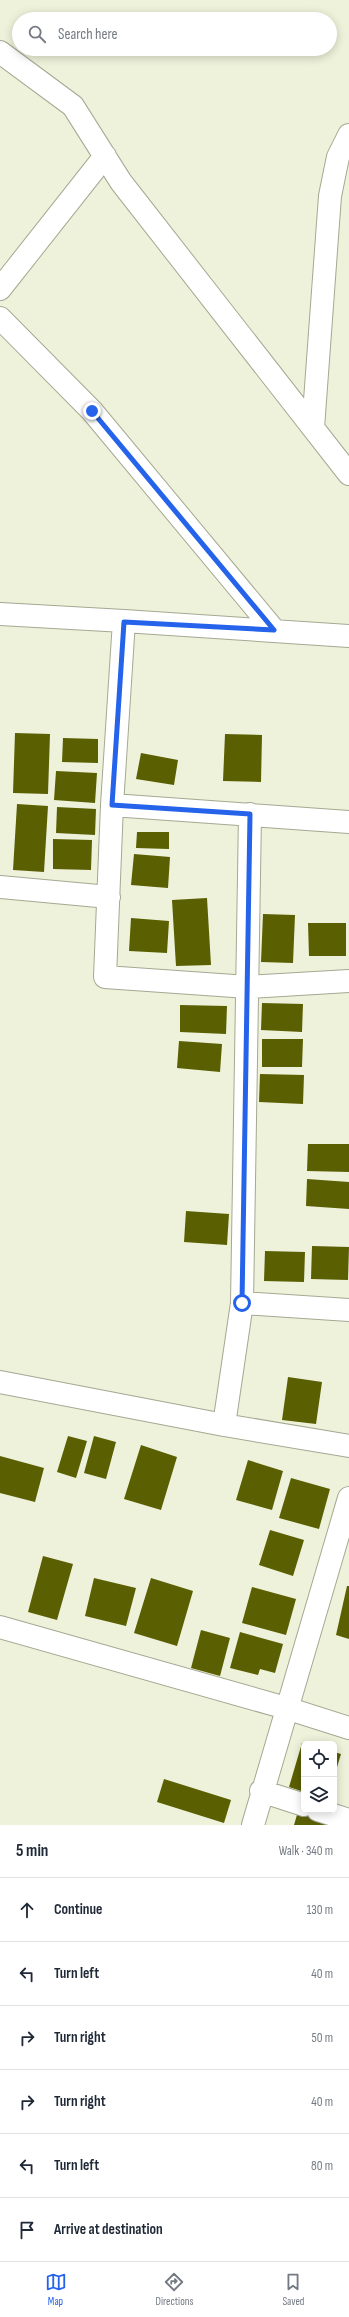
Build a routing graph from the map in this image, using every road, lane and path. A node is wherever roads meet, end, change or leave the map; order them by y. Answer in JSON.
{"nodes":[{"id":1,"x":0,"y":52,"type":"edge"},
{"id":2,"x":349,"y":135,"type":"edge"},
{"id":3,"x":105,"y":156,"type":"junction"},
{"id":4,"x":0,"y":289,"type":"edge"},
{"id":5,"x":0,"y":318,"type":"edge"},
{"id":6,"x":313,"y":428,"type":"junction"},
{"id":7,"x":349,"y":474,"type":"edge"},
{"id":8,"x":0,"y":614,"type":"edge"},
{"id":9,"x":124,"y":622,"type":"junction"},
{"id":10,"x":274,"y":630,"type":"junction"},
{"id":11,"x":349,"y":636,"type":"edge"},
{"id":12,"x":112,"y":805,"type":"junction"},
{"id":13,"x":250,"y":814,"type":"junction"},
{"id":14,"x":349,"y":822,"type":"edge"},
{"id":15,"x":0,"y":887,"type":"edge"},
{"id":16,"x":109,"y":897,"type":"junction"},
{"id":17,"x":349,"y":981,"type":"edge"},
{"id":18,"x":248,"y":987,"type":"junction"},
{"id":19,"x":242,"y":1303,"type":"junction"},
{"id":20,"x":349,"y":1310,"type":"edge"},
{"id":21,"x":0,"y":1382,"type":"edge"},
{"id":22,"x":224,"y":1425,"type":"junction"},
{"id":23,"x":349,"y":1446,"type":"edge"},
{"id":24,"x":349,"y":1498,"type":"edge"},
{"id":25,"x":0,"y":1627,"type":"edge"},
{"id":26,"x":286,"y":1708,"type":"junction"},
{"id":27,"x":349,"y":1728,"type":"edge"},
{"id":28,"x":261,"y":1791,"type":"junction"},
{"id":29,"x":301,"y":1804,"type":"edge"},
{"id":30,"x":327,"y":1813,"type":"edge"},
{"id":31,"x":349,"y":1820,"type":"edge"},
{"id":32,"x":252,"y":1825,"type":"edge"}],
"edges":[{"from":1,"to":3,"type":"street"},
{"from":2,"to":6,"type":"street"},
{"from":3,"to":4,"type":"street"},
{"from":3,"to":6,"type":"street"},
{"from":5,"to":10,"type":"street"},
{"from":6,"to":7,"type":"street"},
{"from":8,"to":9,"type":"street"},
{"from":9,"to":10,"type":"street"},
{"from":9,"to":12,"type":"street"},
{"from":10,"to":11,"type":"street"},
{"from":12,"to":13,"type":"street"},
{"from":12,"to":16,"type":"street"},
{"from":13,"to":14,"type":"street"},
{"from":13,"to":18,"type":"street"},
{"from":15,"to":16,"type":"street"},
{"from":16,"to":18,"type":"street"},
{"from":17,"to":18,"type":"street"},
{"from":18,"to":19,"type":"street"},
{"from":19,"to":20,"type":"street"},
{"from":19,"to":22,"type":"street"},
{"from":21,"to":22,"type":"street"},
{"from":22,"to":23,"type":"street"},
{"from":24,"to":26,"type":"street"},
{"from":25,"to":26,"type":"street"},
{"from":26,"to":27,"type":"street"},
{"from":26,"to":28,"type":"street"},
{"from":28,"to":29,"type":"street"},
{"from":28,"to":32,"type":"street"},
{"from":30,"to":31,"type":"street"}]}
